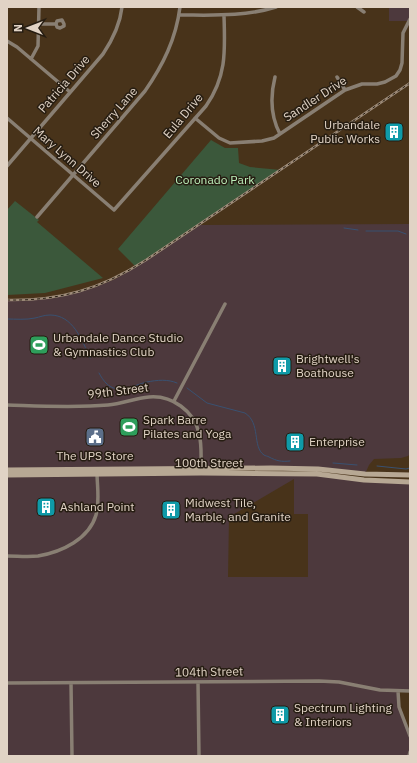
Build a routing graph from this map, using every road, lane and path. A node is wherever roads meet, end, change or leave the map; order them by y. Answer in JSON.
{"nodes":[{"id":1,"x":39,"y":7,"type":"edge"},
{"id":2,"x":122,"y":7,"type":"edge"},
{"id":3,"x":180,"y":7,"type":"edge"},
{"id":4,"x":276,"y":7,"type":"edge"},
{"id":5,"x":357,"y":7,"type":"edge"},
{"id":6,"x":364,"y":12,"type":"dead end"},
{"id":7,"x":179,"y":15,"type":"junction"},
{"id":8,"x":224,"y":16,"type":"junction"},
{"id":9,"x":410,"y":19,"type":"edge"},
{"id":10,"x":39,"y":24,"type":"junction"},
{"id":11,"x":56,"y":24,"type":"dead end"},
{"id":12,"x":7,"y":41,"type":"edge"},
{"id":13,"x":31,"y":59,"type":"junction"},
{"id":14,"x":276,"y":77,"type":"dead end"},
{"id":15,"x":337,"y":77,"type":"dead end"},
{"id":16,"x":345,"y":90,"type":"junction"},
{"id":17,"x":70,"y":92,"type":"junction"},
{"id":18,"x":7,"y":118,"type":"edge"},
{"id":19,"x":195,"y":118,"type":"junction"},
{"id":20,"x":280,"y":134,"type":"junction"},
{"id":21,"x":30,"y":138,"type":"junction"},
{"id":22,"x":7,"y":166,"type":"edge"},
{"id":23,"x":73,"y":175,"type":"junction"},
{"id":24,"x":114,"y":210,"type":"joint"},
{"id":25,"x":37,"y":217,"type":"dead end"},
{"id":26,"x":225,"y":304,"type":"dead end"},
{"id":27,"x":174,"y":401,"type":"junction"},
{"id":28,"x":7,"y":405,"type":"edge"},
{"id":29,"x":7,"y":470,"type":"edge"},
{"id":30,"x":201,"y":470,"type":"junction"},
{"id":31,"x":97,"y":471,"type":"junction"},
{"id":32,"x":7,"y":475,"type":"edge"},
{"id":33,"x":410,"y":475,"type":"edge"},
{"id":34,"x":410,"y":482,"type":"edge"},
{"id":35,"x":7,"y":556,"type":"edge"},
{"id":36,"x":198,"y":682,"type":"junction"},
{"id":37,"x":7,"y":683,"type":"edge"},
{"id":38,"x":71,"y":683,"type":"junction"},
{"id":39,"x":398,"y":691,"type":"junction"},
{"id":40,"x":410,"y":691,"type":"edge"},
{"id":41,"x":410,"y":736,"type":"edge"},
{"id":42,"x":410,"y":752,"type":"edge"},
{"id":43,"x":72,"y":756,"type":"edge"},
{"id":44,"x":199,"y":756,"type":"edge"},
{"id":45,"x":409,"y":756,"type":"edge"}],
"edges":[{"from":1,"to":10,"type":"street"},
{"from":2,"to":17,"type":"street","name":"Patricia Drive"},
{"from":3,"to":7,"type":"street","name":"Sherry Lane"},
{"from":4,"to":8,"type":"street"},
{"from":5,"to":6,"type":"street"},
{"from":7,"to":8,"type":"street"},
{"from":7,"to":23,"type":"street","name":"Sherry Lane"},
{"from":8,"to":19,"type":"street","name":"Eula Drive"},
{"from":9,"to":16,"type":"street","name":"Sandler Drive"},
{"from":10,"to":11,"type":"street"},
{"from":10,"to":13,"type":"street"},
{"from":12,"to":13,"type":"street"},
{"from":13,"to":17,"type":"street"},
{"from":14,"to":20,"type":"street"},
{"from":15,"to":16,"type":"street"},
{"from":16,"to":20,"type":"street","name":"Sandler Drive"},
{"from":17,"to":21,"type":"street","name":"Patricia Drive"},
{"from":18,"to":21,"type":"street","name":"Mary Lynn Drive"},
{"from":19,"to":20,"type":"street","name":"Sandler Drive"},
{"from":19,"to":24,"type":"street","name":"Eula Drive"},
{"from":21,"to":22,"type":"street","name":"Patricia Drive"},
{"from":21,"to":23,"type":"street","name":"Mary Lynn Drive"},
{"from":23,"to":24,"type":"street","name":"Mary Lynn Drive"},
{"from":23,"to":25,"type":"street","name":"Sherry Lane"},
{"from":26,"to":27,"type":"street"},
{"from":27,"to":28,"type":"street","name":"99th Street"},
{"from":27,"to":30,"type":"street"},
{"from":29,"to":31,"type":"main road","name":"100th Street"},
{"from":30,"to":31,"type":"main road","name":"100th Street"},
{"from":30,"to":33,"type":"main road","name":"100th Street"},
{"from":30,"to":34,"type":"main road","name":"100th Street"},
{"from":31,"to":32,"type":"main road","name":"100th Street"},
{"from":31,"to":35,"type":"street"},
{"from":36,"to":38,"type":"street","name":"104th Street"},
{"from":36,"to":39,"type":"street","name":"104th Street"},
{"from":36,"to":44,"type":"street"},
{"from":37,"to":38,"type":"street","name":"104th Street"},
{"from":38,"to":43,"type":"street"},
{"from":39,"to":40,"type":"street","name":"104th Street"},
{"from":39,"to":41,"type":"street"},
{"from":42,"to":45,"type":"street"}]}
